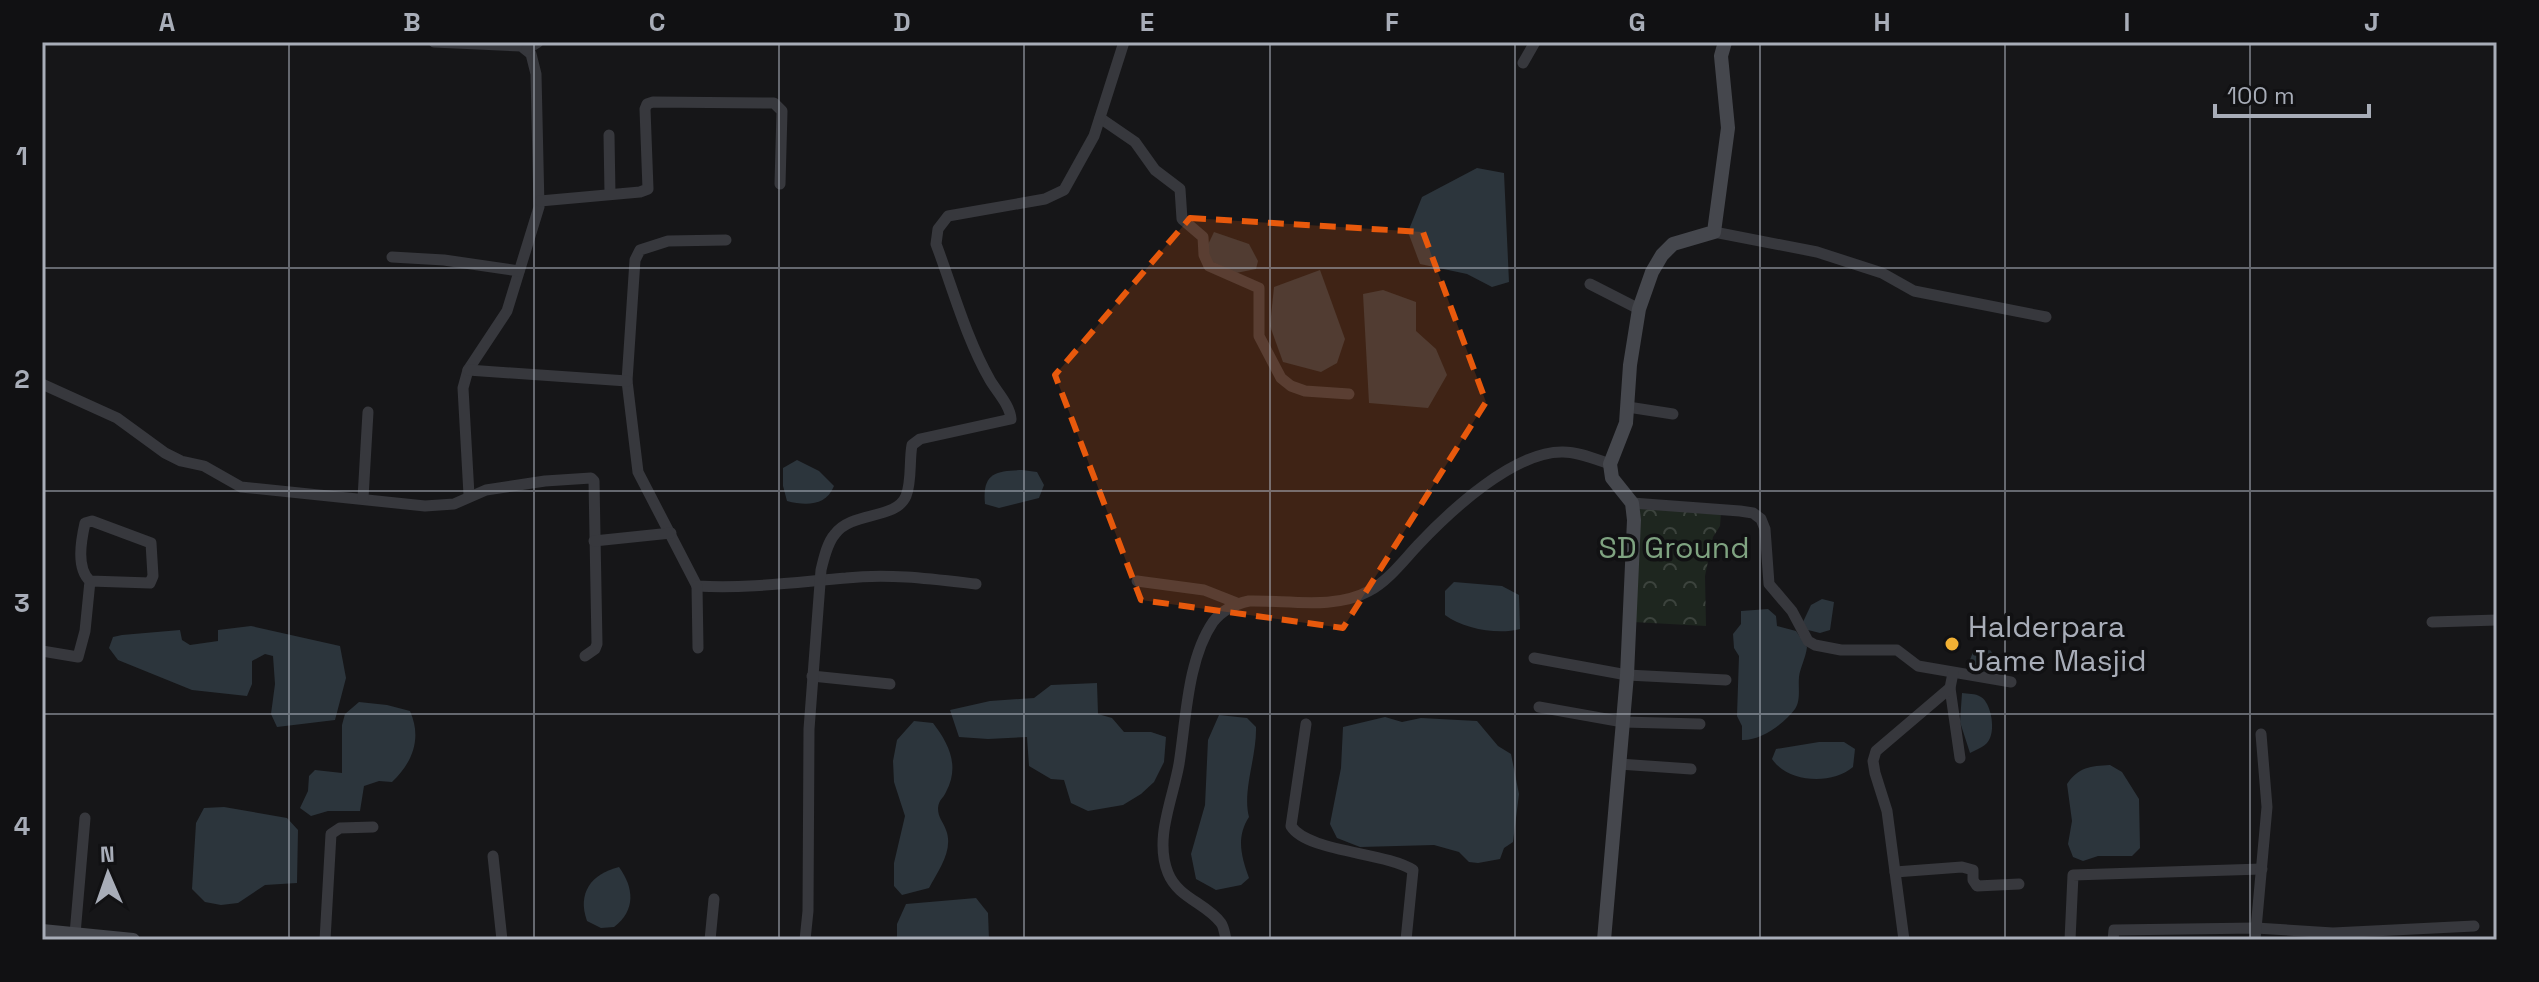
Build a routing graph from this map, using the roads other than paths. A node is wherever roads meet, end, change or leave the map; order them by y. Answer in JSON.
{"nodes":[{"id":1,"x":434,"y":42,"type":"edge"},
{"id":2,"x":1124,"y":42,"type":"edge"},
{"id":3,"x":1535,"y":42,"type":"edge"},
{"id":4,"x":1723,"y":43,"type":"edge"},
{"id":5,"x":532,"y":46,"type":"edge"},
{"id":6,"x":1523,"y":63,"type":"dead end"},
{"id":7,"x":1100,"y":118,"type":"junction"},
{"id":8,"x":609,"y":135,"type":"dead end"},
{"id":9,"x":780,"y":184,"type":"dead end"},
{"id":10,"x":610,"y":194,"type":"junction"},
{"id":11,"x":540,"y":201,"type":"junction"},
{"id":12,"x":1714,"y":232,"type":"junction"},
{"id":13,"x":726,"y":240,"type":"dead end"},
{"id":14,"x":392,"y":257,"type":"dead end"},
{"id":15,"x":519,"y":271,"type":"junction"},
{"id":16,"x":1590,"y":284,"type":"dead end"},
{"id":17,"x":1639,"y":309,"type":"junction"},
{"id":18,"x":2046,"y":317,"type":"dead end"},
{"id":19,"x":468,"y":370,"type":"junction"},
{"id":20,"x":627,"y":381,"type":"junction"},
{"id":21,"x":42,"y":384,"type":"edge"},
{"id":22,"x":1349,"y":394,"type":"dead end"},
{"id":23,"x":1628,"y":407,"type":"junction"},
{"id":24,"x":368,"y":412,"type":"dead end"},
{"id":25,"x":1673,"y":414,"type":"dead end"},
{"id":26,"x":1610,"y":464,"type":"junction"},
{"id":27,"x":469,"y":495,"type":"junction"},
{"id":28,"x":363,"y":498,"type":"junction"},
{"id":29,"x":1632,"y":503,"type":"junction"},
{"id":30,"x":671,"y":533,"type":"junction"},
{"id":31,"x":594,"y":541,"type":"junction"},
{"id":32,"x":90,"y":581,"type":"junction"},
{"id":33,"x":820,"y":581,"type":"junction"},
{"id":34,"x":1137,"y":581,"type":"dead end"},
{"id":35,"x":976,"y":584,"type":"dead end"},
{"id":36,"x":697,"y":586,"type":"junction"},
{"id":37,"x":1237,"y":603,"type":"junction"},
{"id":38,"x":2497,"y":620,"type":"edge"},
{"id":39,"x":2432,"y":622,"type":"dead end"},
{"id":40,"x":698,"y":648,"type":"dead end"},
{"id":41,"x":42,"y":651,"type":"edge"},
{"id":42,"x":585,"y":656,"type":"dead end"},
{"id":43,"x":1534,"y":658,"type":"dead end"},
{"id":44,"x":1953,"y":673,"type":"junction"},
{"id":45,"x":1627,"y":675,"type":"junction"},
{"id":46,"x":812,"y":676,"type":"junction"},
{"id":47,"x":1726,"y":680,"type":"dead end"},
{"id":48,"x":2011,"y":682,"type":"dead end"},
{"id":49,"x":890,"y":684,"type":"dead end"},
{"id":50,"x":1950,"y":688,"type":"junction"},
{"id":51,"x":1539,"y":707,"type":"dead end"},
{"id":52,"x":1623,"y":722,"type":"junction"},
{"id":53,"x":1306,"y":724,"type":"dead end"},
{"id":54,"x":1700,"y":724,"type":"dead end"},
{"id":55,"x":2261,"y":734,"type":"dead end"},
{"id":56,"x":1960,"y":758,"type":"dead end"},
{"id":57,"x":1619,"y":764,"type":"junction"},
{"id":58,"x":1691,"y":769,"type":"dead end"},
{"id":59,"x":85,"y":818,"type":"dead end"},
{"id":60,"x":373,"y":827,"type":"dead end"},
{"id":61,"x":493,"y":856,"type":"dead end"},
{"id":62,"x":2262,"y":869,"type":"junction"},
{"id":63,"x":1895,"y":872,"type":"junction"},
{"id":64,"x":2019,"y":884,"type":"dead end"},
{"id":65,"x":714,"y":899,"type":"dead end"},
{"id":66,"x":2474,"y":926,"type":"dead end"},
{"id":67,"x":42,"y":931,"type":"edge"},
{"id":68,"x":75,"y":934,"type":"junction"},
{"id":69,"x":2256,"y":934,"type":"edge"},
{"id":70,"x":2434,"y":934,"type":"edge"},
{"id":71,"x":2358,"y":936,"type":"edge"},
{"id":72,"x":95,"y":938,"type":"edge"},
{"id":73,"x":133,"y":940,"type":"edge"},
{"id":74,"x":325,"y":940,"type":"edge"},
{"id":75,"x":502,"y":940,"type":"edge"},
{"id":76,"x":710,"y":940,"type":"edge"},
{"id":77,"x":805,"y":940,"type":"edge"},
{"id":78,"x":1226,"y":940,"type":"edge"},
{"id":79,"x":1406,"y":940,"type":"edge"},
{"id":80,"x":1604,"y":940,"type":"edge"},
{"id":81,"x":1904,"y":940,"type":"edge"},
{"id":82,"x":2070,"y":940,"type":"edge"},
{"id":83,"x":2113,"y":940,"type":"edge"}],
"edges":[{"from":1,"to":5,"type":"street"},
{"from":2,"to":7,"type":"street"},
{"from":3,"to":6,"type":"street"},
{"from":4,"to":12,"type":"street"},
{"from":5,"to":11,"type":"street"},
{"from":7,"to":22,"type":"street"},
{"from":7,"to":33,"type":"street"},
{"from":8,"to":10,"type":"street"},
{"from":9,"to":10,"type":"street"},
{"from":10,"to":11,"type":"street"},
{"from":11,"to":15,"type":"street"},
{"from":12,"to":17,"type":"street"},
{"from":12,"to":18,"type":"street"},
{"from":13,"to":20,"type":"street"},
{"from":14,"to":15,"type":"street"},
{"from":15,"to":19,"type":"street"},
{"from":16,"to":17,"type":"street"},
{"from":17,"to":23,"type":"street"},
{"from":19,"to":20,"type":"street"},
{"from":19,"to":27,"type":"street"},
{"from":20,"to":30,"type":"street"},
{"from":21,"to":28,"type":"street"},
{"from":23,"to":25,"type":"street"},
{"from":23,"to":26,"type":"street"},
{"from":24,"to":28,"type":"street"},
{"from":26,"to":29,"type":"street"},
{"from":26,"to":37,"type":"street"},
{"from":27,"to":28,"type":"street"},
{"from":27,"to":31,"type":"street"},
{"from":29,"to":44,"type":"street"},
{"from":29,"to":45,"type":"street"},
{"from":30,"to":31,"type":"street"},
{"from":30,"to":36,"type":"street"},
{"from":31,"to":42,"type":"street"},
{"from":32,"to":32,"type":"street"},
{"from":32,"to":41,"type":"street"},
{"from":33,"to":35,"type":"street"},
{"from":33,"to":36,"type":"street"},
{"from":33,"to":46,"type":"street"},
{"from":34,"to":37,"type":"street"},
{"from":36,"to":40,"type":"street"},
{"from":37,"to":78,"type":"street"},
{"from":38,"to":39,"type":"street"},
{"from":43,"to":45,"type":"street"},
{"from":44,"to":48,"type":"street"},
{"from":44,"to":50,"type":"street"},
{"from":45,"to":47,"type":"street"},
{"from":45,"to":52,"type":"street"},
{"from":46,"to":49,"type":"street"},
{"from":46,"to":77,"type":"street"},
{"from":50,"to":56,"type":"street"},
{"from":50,"to":63,"type":"street"},
{"from":51,"to":52,"type":"street"},
{"from":52,"to":54,"type":"street"},
{"from":52,"to":57,"type":"street"},
{"from":53,"to":79,"type":"street"},
{"from":55,"to":62,"type":"street"},
{"from":57,"to":58,"type":"street"},
{"from":57,"to":80,"type":"street"},
{"from":59,"to":68,"type":"street"},
{"from":60,"to":74,"type":"street"},
{"from":61,"to":75,"type":"street"},
{"from":62,"to":69,"type":"street"},
{"from":62,"to":82,"type":"street"},
{"from":63,"to":64,"type":"street"},
{"from":63,"to":81,"type":"street"},
{"from":65,"to":76,"type":"street"},
{"from":66,"to":70,"type":"street"},
{"from":67,"to":68,"type":"street"},
{"from":68,"to":72,"type":"street"},
{"from":69,"to":71,"type":"street"},
{"from":69,"to":83,"type":"street"},
{"from":70,"to":71,"type":"street"},
{"from":72,"to":73,"type":"street"}]}
